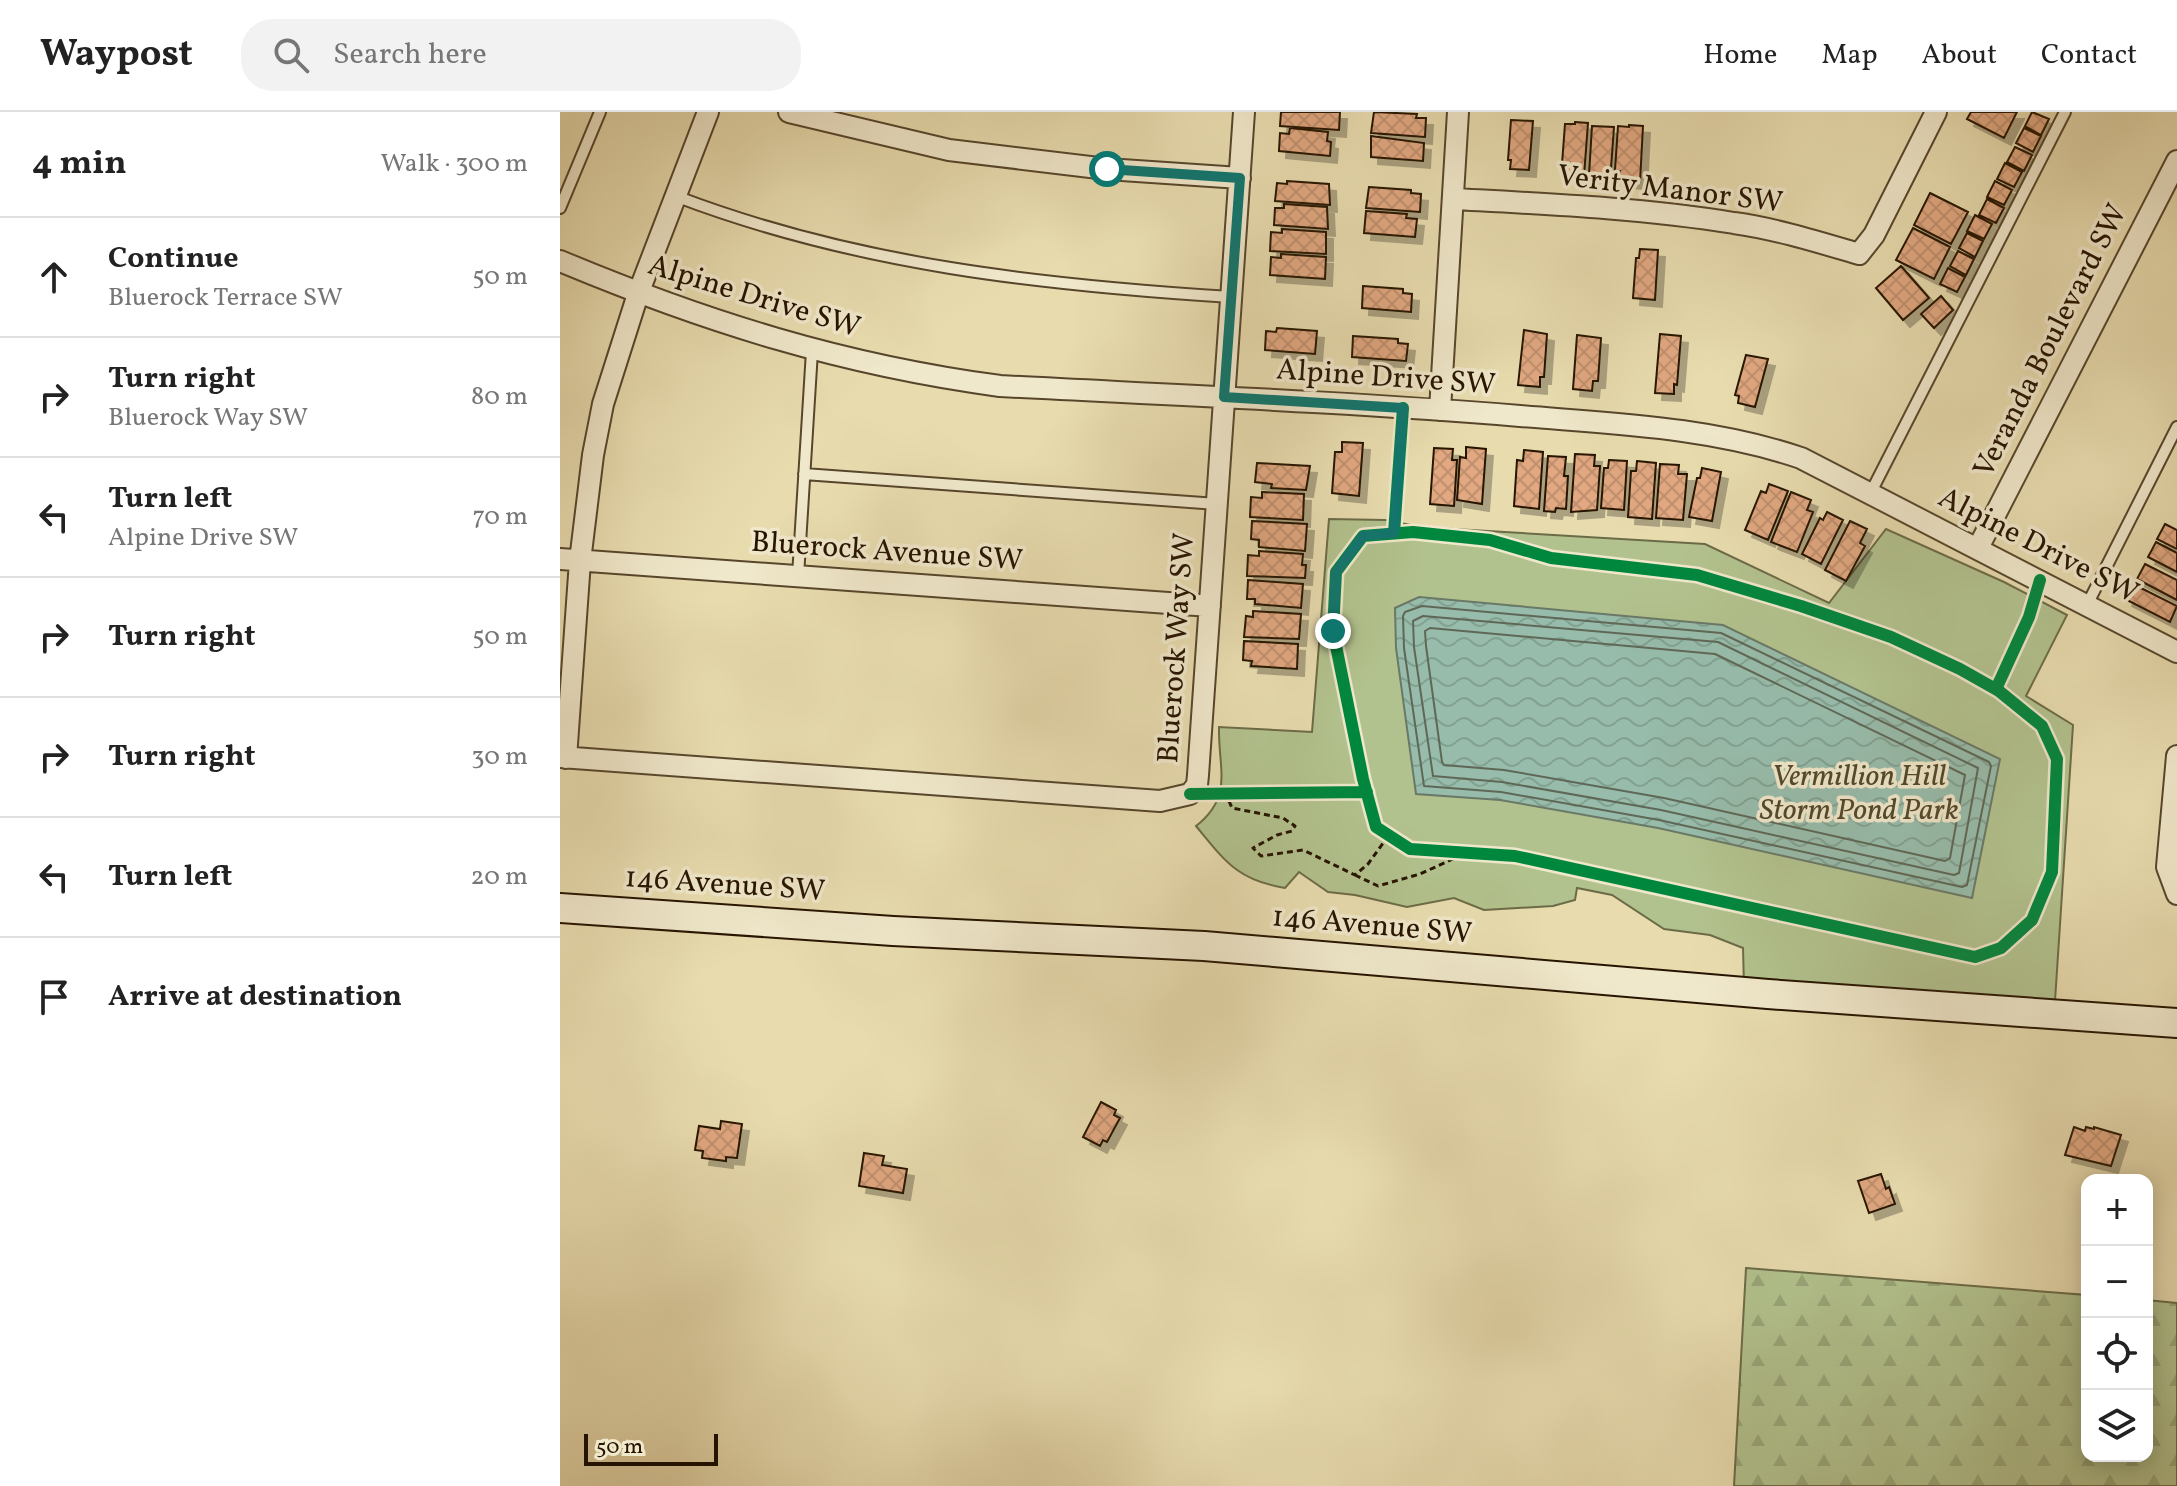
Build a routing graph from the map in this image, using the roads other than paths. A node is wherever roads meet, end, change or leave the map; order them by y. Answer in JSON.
{"nodes":[{"id":1,"x":600,"y":112,"type":"edge"},
{"id":2,"x":708,"y":112,"type":"edge"},
{"id":3,"x":789,"y":112,"type":"edge"},
{"id":4,"x":1244,"y":112,"type":"edge"},
{"id":5,"x":1458,"y":112,"type":"edge"},
{"id":6,"x":1936,"y":112,"type":"edge"},
{"id":7,"x":2065,"y":112,"type":"edge"},
{"id":8,"x":2177,"y":161,"type":"edge"},
{"id":9,"x":1240,"y":178,"type":"junction"},
{"id":10,"x":678,"y":197,"type":"junction"},
{"id":11,"x":1454,"y":199,"type":"junction"},
{"id":12,"x":560,"y":208,"type":"edge"},
{"id":13,"x":560,"y":261,"type":"edge"},
{"id":14,"x":638,"y":294,"type":"junction"},
{"id":15,"x":1231,"y":297,"type":"junction"},
{"id":16,"x":812,"y":351,"type":"junction"},
{"id":17,"x":1224,"y":397,"type":"junction"},
{"id":18,"x":1440,"y":410,"type":"junction"},
{"id":19,"x":2177,"y":427,"type":"edge"},
{"id":20,"x":804,"y":474,"type":"junction"},
{"id":21,"x":1870,"y":494,"type":"junction"},
{"id":22,"x":1217,"y":504,"type":"junction"},
{"id":23,"x":1978,"y":548,"type":"junction"},
{"id":24,"x":570,"y":560,"type":"edge"},
{"id":25,"x":798,"y":576,"type":"junction"},
{"id":26,"x":2087,"y":605,"type":"junction"},
{"id":27,"x":1210,"y":606,"type":"junction"},
{"id":28,"x":2177,"y":652,"type":"edge"},
{"id":29,"x":2177,"y":756,"type":"edge"},
{"id":30,"x":563,"y":757,"type":"edge"},
{"id":31,"x":2177,"y":894,"type":"edge"},
{"id":32,"x":560,"y":908,"type":"edge"},
{"id":33,"x":2177,"y":1023,"type":"edge"}],
"edges":[{"from":1,"to":12,"type":"lane"},
{"from":2,"to":10,"type":"street"},
{"from":3,"to":9,"type":"street"},
{"from":4,"to":9,"type":"street","name":"Bluerock Way SW"},
{"from":5,"to":11,"type":"street"},
{"from":6,"to":11,"type":"street","name":"Verity Manor SW"},
{"from":7,"to":21,"type":"lane"},
{"from":8,"to":23,"type":"street","name":"Veranda Boulevard SW"},
{"from":9,"to":15,"type":"street","name":"Bluerock Way SW"},
{"from":10,"to":14,"type":"street"},
{"from":10,"to":15,"type":"lane"},
{"from":11,"to":18,"type":"street"},
{"from":13,"to":14,"type":"street","name":"Alpine Drive SW"},
{"from":14,"to":16,"type":"street","name":"Alpine Drive SW"},
{"from":14,"to":24,"type":"street"},
{"from":15,"to":17,"type":"street","name":"Bluerock Way SW"},
{"from":16,"to":17,"type":"street","name":"Alpine Drive SW"},
{"from":16,"to":20,"type":"lane"},
{"from":17,"to":18,"type":"street","name":"Alpine Drive SW"},
{"from":17,"to":22,"type":"street","name":"Bluerock Way SW"},
{"from":18,"to":21,"type":"street","name":"Alpine Drive SW"},
{"from":19,"to":26,"type":"lane"},
{"from":20,"to":22,"type":"lane"},
{"from":20,"to":25,"type":"lane"},
{"from":21,"to":23,"type":"street","name":"Alpine Drive SW"},
{"from":22,"to":27,"type":"street","name":"Bluerock Way SW"},
{"from":23,"to":26,"type":"street","name":"Alpine Drive SW"},
{"from":24,"to":25,"type":"street","name":"Bluerock Avenue SW"},
{"from":24,"to":30,"type":"street"},
{"from":25,"to":27,"type":"street","name":"Bluerock Avenue SW"},
{"from":26,"to":28,"type":"street","name":"Alpine Drive SW"},
{"from":27,"to":30,"type":"street","name":"Bluerock Way SW"},
{"from":29,"to":31,"type":"street"},
{"from":32,"to":33,"type":"street","name":"146 Avenue SW"}]}
